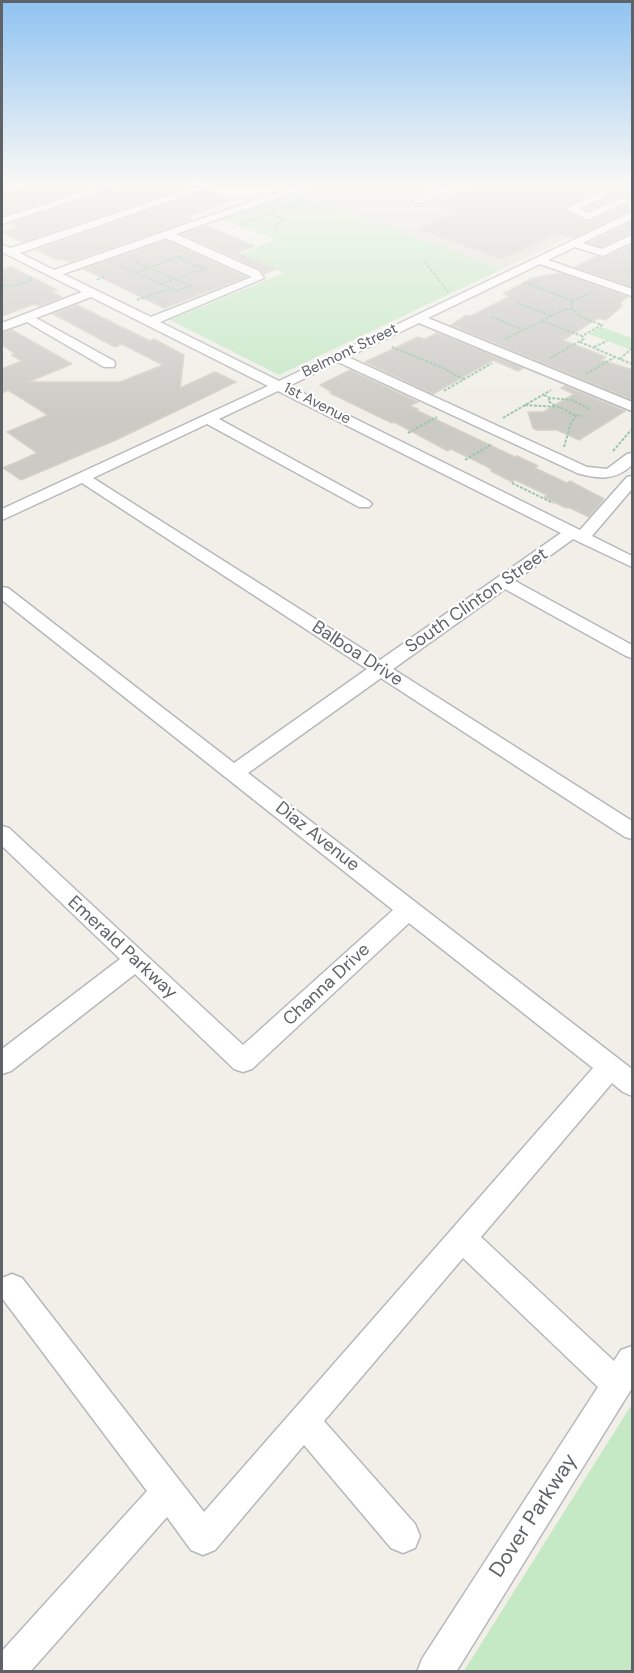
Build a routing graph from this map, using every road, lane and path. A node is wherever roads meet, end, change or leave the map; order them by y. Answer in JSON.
{"nodes":[{"id":1,"x":24,"y":259,"type":"edge"},
{"id":2,"x":97,"y":259,"type":"edge"},
{"id":3,"x":130,"y":259,"type":"edge"},
{"id":4,"x":174,"y":259,"type":"edge"},
{"id":5,"x":180,"y":259,"type":"edge"},
{"id":6,"x":222,"y":259,"type":"edge"},
{"id":7,"x":120,"y":260,"type":"dead end"},
{"id":8,"x":539,"y":260,"type":"joint"},
{"id":9,"x":226,"y":261,"type":"junction"},
{"id":10,"x":425,"y":262,"type":"dead end"},
{"id":11,"x":149,"y":268,"type":"junction"},
{"id":12,"x":204,"y":269,"type":"junction"},
{"id":13,"x":136,"y":273,"type":"junction"},
{"id":14,"x":27,"y":274,"type":"dead end"},
{"id":15,"x":53,"y":274,"type":"junction"},
{"id":16,"x":105,"y":276,"type":"dead end"},
{"id":17,"x":176,"y":279,"type":"junction"},
{"id":18,"x":519,"y":280,"type":"dead end"},
{"id":19,"x":106,"y":284,"type":"dead end"},
{"id":20,"x":161,"y":284,"type":"junction"},
{"id":21,"x":2,"y":286,"type":"edge"},
{"id":22,"x":170,"y":289,"type":"junction"},
{"id":23,"x":597,"y":290,"type":"dead end"},
{"id":24,"x":91,"y":293,"type":"junction"},
{"id":25,"x":633,"y":293,"type":"edge"},
{"id":26,"x":128,"y":294,"type":"dead end"},
{"id":27,"x":450,"y":294,"type":"dead end"},
{"id":28,"x":138,"y":300,"type":"junction"},
{"id":29,"x":573,"y":301,"type":"junction"},
{"id":30,"x":132,"y":302,"type":"dead end"},
{"id":31,"x":146,"y":303,"type":"dead end"},
{"id":32,"x":518,"y":303,"type":"dead end"},
{"id":33,"x":572,"y":309,"type":"junction"},
{"id":34,"x":28,"y":316,"type":"junction"},
{"id":35,"x":551,"y":316,"type":"junction"},
{"id":36,"x":492,"y":317,"type":"dead end"},
{"id":37,"x":418,"y":318,"type":"junction"},
{"id":38,"x":542,"y":321,"type":"junction"},
{"id":39,"x":150,"y":322,"type":"junction"},
{"id":40,"x":2,"y":327,"type":"edge"},
{"id":41,"x":524,"y":330,"type":"junction"},
{"id":42,"x":582,"y":336,"type":"junction"},
{"id":43,"x":607,"y":341,"type":"dead end"},
{"id":44,"x":579,"y":342,"type":"junction"},
{"id":45,"x":511,"y":345,"type":"dead end"},
{"id":46,"x":388,"y":347,"type":"dead end"},
{"id":47,"x":593,"y":348,"type":"junction"},
{"id":48,"x":633,"y":348,"type":"edge"},
{"id":49,"x":338,"y":357,"type":"junction"},
{"id":50,"x":548,"y":359,"type":"dead end"},
{"id":51,"x":620,"y":359,"type":"junction"},
{"id":52,"x":484,"y":360,"type":"dead end"},
{"id":53,"x":109,"y":364,"type":"dead end"},
{"id":54,"x":633,"y":364,"type":"edge"},
{"id":55,"x":465,"y":380,"type":"junction"},
{"id":56,"x":279,"y":385,"type":"junction"},
{"id":57,"x":551,"y":390,"type":"dead end"},
{"id":58,"x":544,"y":394,"type":"junction"},
{"id":59,"x":447,"y":397,"type":"dead end"},
{"id":60,"x":550,"y":398,"type":"junction"},
{"id":61,"x":525,"y":405,"type":"junction"},
{"id":62,"x":558,"y":407,"type":"junction"},
{"id":63,"x":633,"y":407,"type":"edge"},
{"id":64,"x":591,"y":410,"type":"dead end"},
{"id":65,"x":438,"y":416,"type":"dead end"},
{"id":66,"x":577,"y":416,"type":"junction"},
{"id":67,"x":582,"y":416,"type":"dead end"},
{"id":68,"x":208,"y":419,"type":"junction"},
{"id":69,"x":512,"y":424,"type":"dead end"},
{"id":70,"x":633,"y":429,"type":"edge"},
{"id":71,"x":408,"y":433,"type":"dead end"},
{"id":72,"x":494,"y":442,"type":"dead end"},
{"id":73,"x":573,"y":452,"type":"dead end"},
{"id":74,"x":610,"y":453,"type":"dead end"},
{"id":75,"x":633,"y":458,"type":"edge"},
{"id":76,"x":465,"y":460,"type":"dead end"},
{"id":77,"x":82,"y":477,"type":"junction"},
{"id":78,"x":633,"y":480,"type":"edge"},
{"id":79,"x":364,"y":504,"type":"dead end"},
{"id":80,"x":2,"y":515,"type":"edge"},
{"id":81,"x":578,"y":535,"type":"junction"},
{"id":82,"x":633,"y":562,"type":"edge"},
{"id":83,"x":505,"y":582,"type":"junction"},
{"id":84,"x":2,"y":592,"type":"edge"},
{"id":85,"x":633,"y":652,"type":"edge"},
{"id":86,"x":381,"y":669,"type":"junction"},
{"id":87,"x":234,"y":773,"type":"junction"},
{"id":88,"x":633,"y":831,"type":"edge"},
{"id":89,"x":2,"y":834,"type":"edge"},
{"id":90,"x":409,"y":909,"type":"junction"},
{"id":91,"x":135,"y":961,"type":"junction"},
{"id":92,"x":243,"y":1061,"type":"joint"},
{"id":93,"x":2,"y":1063,"type":"edge"},
{"id":94,"x":621,"y":1075,"type":"edge"},
{"id":95,"x":462,"y":1238,"type":"junction"},
{"id":96,"x":12,"y":1288,"type":"dead end"},
{"id":97,"x":625,"y":1373,"type":"edge"},
{"id":98,"x":304,"y":1421,"type":"junction"},
{"id":99,"x":168,"y":1492,"type":"junction"},
{"id":100,"x":404,"y":1536,"type":"dead end"},
{"id":101,"x":3,"y":1671,"type":"edge"},
{"id":102,"x":435,"y":1671,"type":"edge"}],
"edges":[{"from":1,"to":15,"type":"street","name":"1st Avenue"},
{"from":2,"to":15,"type":"street"},
{"from":3,"to":11,"type":"path"},
{"from":4,"to":11,"type":"path"},
{"from":5,"to":12,"type":"path"},
{"from":6,"to":9,"type":"street"},
{"from":7,"to":13,"type":"path"},
{"from":8,"to":25,"type":"street"},
{"from":8,"to":37,"type":"street","name":"Belmont Street"},
{"from":9,"to":12,"type":"path"},
{"from":9,"to":39,"type":"street"},
{"from":10,"to":27,"type":"path"},
{"from":11,"to":13,"type":"path"},
{"from":11,"to":17,"type":"path"},
{"from":12,"to":17,"type":"path"},
{"from":13,"to":20,"type":"path"},
{"from":14,"to":21,"type":"path"},
{"from":15,"to":24,"type":"street","name":"1st Avenue"},
{"from":16,"to":19,"type":"path"},
{"from":17,"to":20,"type":"path"},
{"from":17,"to":22,"type":"path"},
{"from":18,"to":29,"type":"path"},
{"from":20,"to":22,"type":"path"},
{"from":22,"to":28,"type":"path"},
{"from":23,"to":29,"type":"path"},
{"from":24,"to":34,"type":"street"},
{"from":24,"to":39,"type":"street","name":"1st Avenue"},
{"from":26,"to":28,"type":"path"},
{"from":28,"to":30,"type":"path"},
{"from":28,"to":31,"type":"path"},
{"from":29,"to":33,"type":"path"},
{"from":32,"to":35,"type":"path"},
{"from":33,"to":35,"type":"path"},
{"from":33,"to":42,"type":"path"},
{"from":34,"to":40,"type":"street"},
{"from":34,"to":53,"type":"street"},
{"from":35,"to":38,"type":"path"},
{"from":36,"to":41,"type":"path"},
{"from":37,"to":49,"type":"street","name":"Belmont Street"},
{"from":37,"to":63,"type":"street"},
{"from":38,"to":41,"type":"path"},
{"from":38,"to":42,"type":"path"},
{"from":39,"to":56,"type":"street","name":"1st Avenue"},
{"from":41,"to":45,"type":"path"},
{"from":42,"to":44,"type":"path"},
{"from":43,"to":47,"type":"path"},
{"from":44,"to":47,"type":"path"},
{"from":44,"to":50,"type":"path"},
{"from":46,"to":55,"type":"path"},
{"from":47,"to":51,"type":"path"},
{"from":48,"to":51,"type":"path"},
{"from":49,"to":56,"type":"street","name":"Belmont Street"},
{"from":49,"to":75,"type":"street"},
{"from":51,"to":54,"type":"path"},
{"from":52,"to":55,"type":"path"},
{"from":55,"to":59,"type":"path"},
{"from":56,"to":68,"type":"street","name":"Belmont Street"},
{"from":56,"to":81,"type":"street","name":"1st Avenue"},
{"from":57,"to":58,"type":"path"},
{"from":58,"to":60,"type":"path"},
{"from":58,"to":61,"type":"path"},
{"from":60,"to":62,"type":"path"},
{"from":60,"to":64,"type":"path"},
{"from":61,"to":62,"type":"path"},
{"from":61,"to":69,"type":"path"},
{"from":62,"to":66,"type":"path"},
{"from":65,"to":71,"type":"path"},
{"from":66,"to":67,"type":"path"},
{"from":66,"to":73,"type":"path"},
{"from":68,"to":77,"type":"street","name":"Belmont Street"},
{"from":68,"to":79,"type":"street"},
{"from":70,"to":74,"type":"path"},
{"from":72,"to":76,"type":"path"},
{"from":77,"to":80,"type":"street","name":"Belmont Street"},
{"from":77,"to":86,"type":"street","name":"Balboa Drive"},
{"from":78,"to":81,"type":"street","name":"South Clinton Street"},
{"from":81,"to":82,"type":"street","name":"1st Avenue"},
{"from":81,"to":83,"type":"street","name":"South Clinton Street"},
{"from":83,"to":85,"type":"street"},
{"from":83,"to":86,"type":"street","name":"South Clinton Street"},
{"from":84,"to":87,"type":"street","name":"Diaz Avenue"},
{"from":86,"to":87,"type":"street","name":"South Clinton Street"},
{"from":86,"to":88,"type":"street","name":"Balboa Drive"},
{"from":87,"to":90,"type":"street","name":"Diaz Avenue"},
{"from":89,"to":91,"type":"street","name":"Emerald Parkway"},
{"from":90,"to":92,"type":"street","name":"Channa Drive"},
{"from":90,"to":94,"type":"street","name":"Diaz Avenue"},
{"from":91,"to":92,"type":"street","name":"Emerald Parkway"},
{"from":91,"to":93,"type":"street"},
{"from":94,"to":95,"type":"street"},
{"from":95,"to":97,"type":"street"},
{"from":95,"to":98,"type":"street"},
{"from":96,"to":99,"type":"street"},
{"from":97,"to":102,"type":"street","name":"Dover Parkway"},
{"from":98,"to":99,"type":"street"},
{"from":98,"to":100,"type":"street"},
{"from":99,"to":101,"type":"street"}]}
